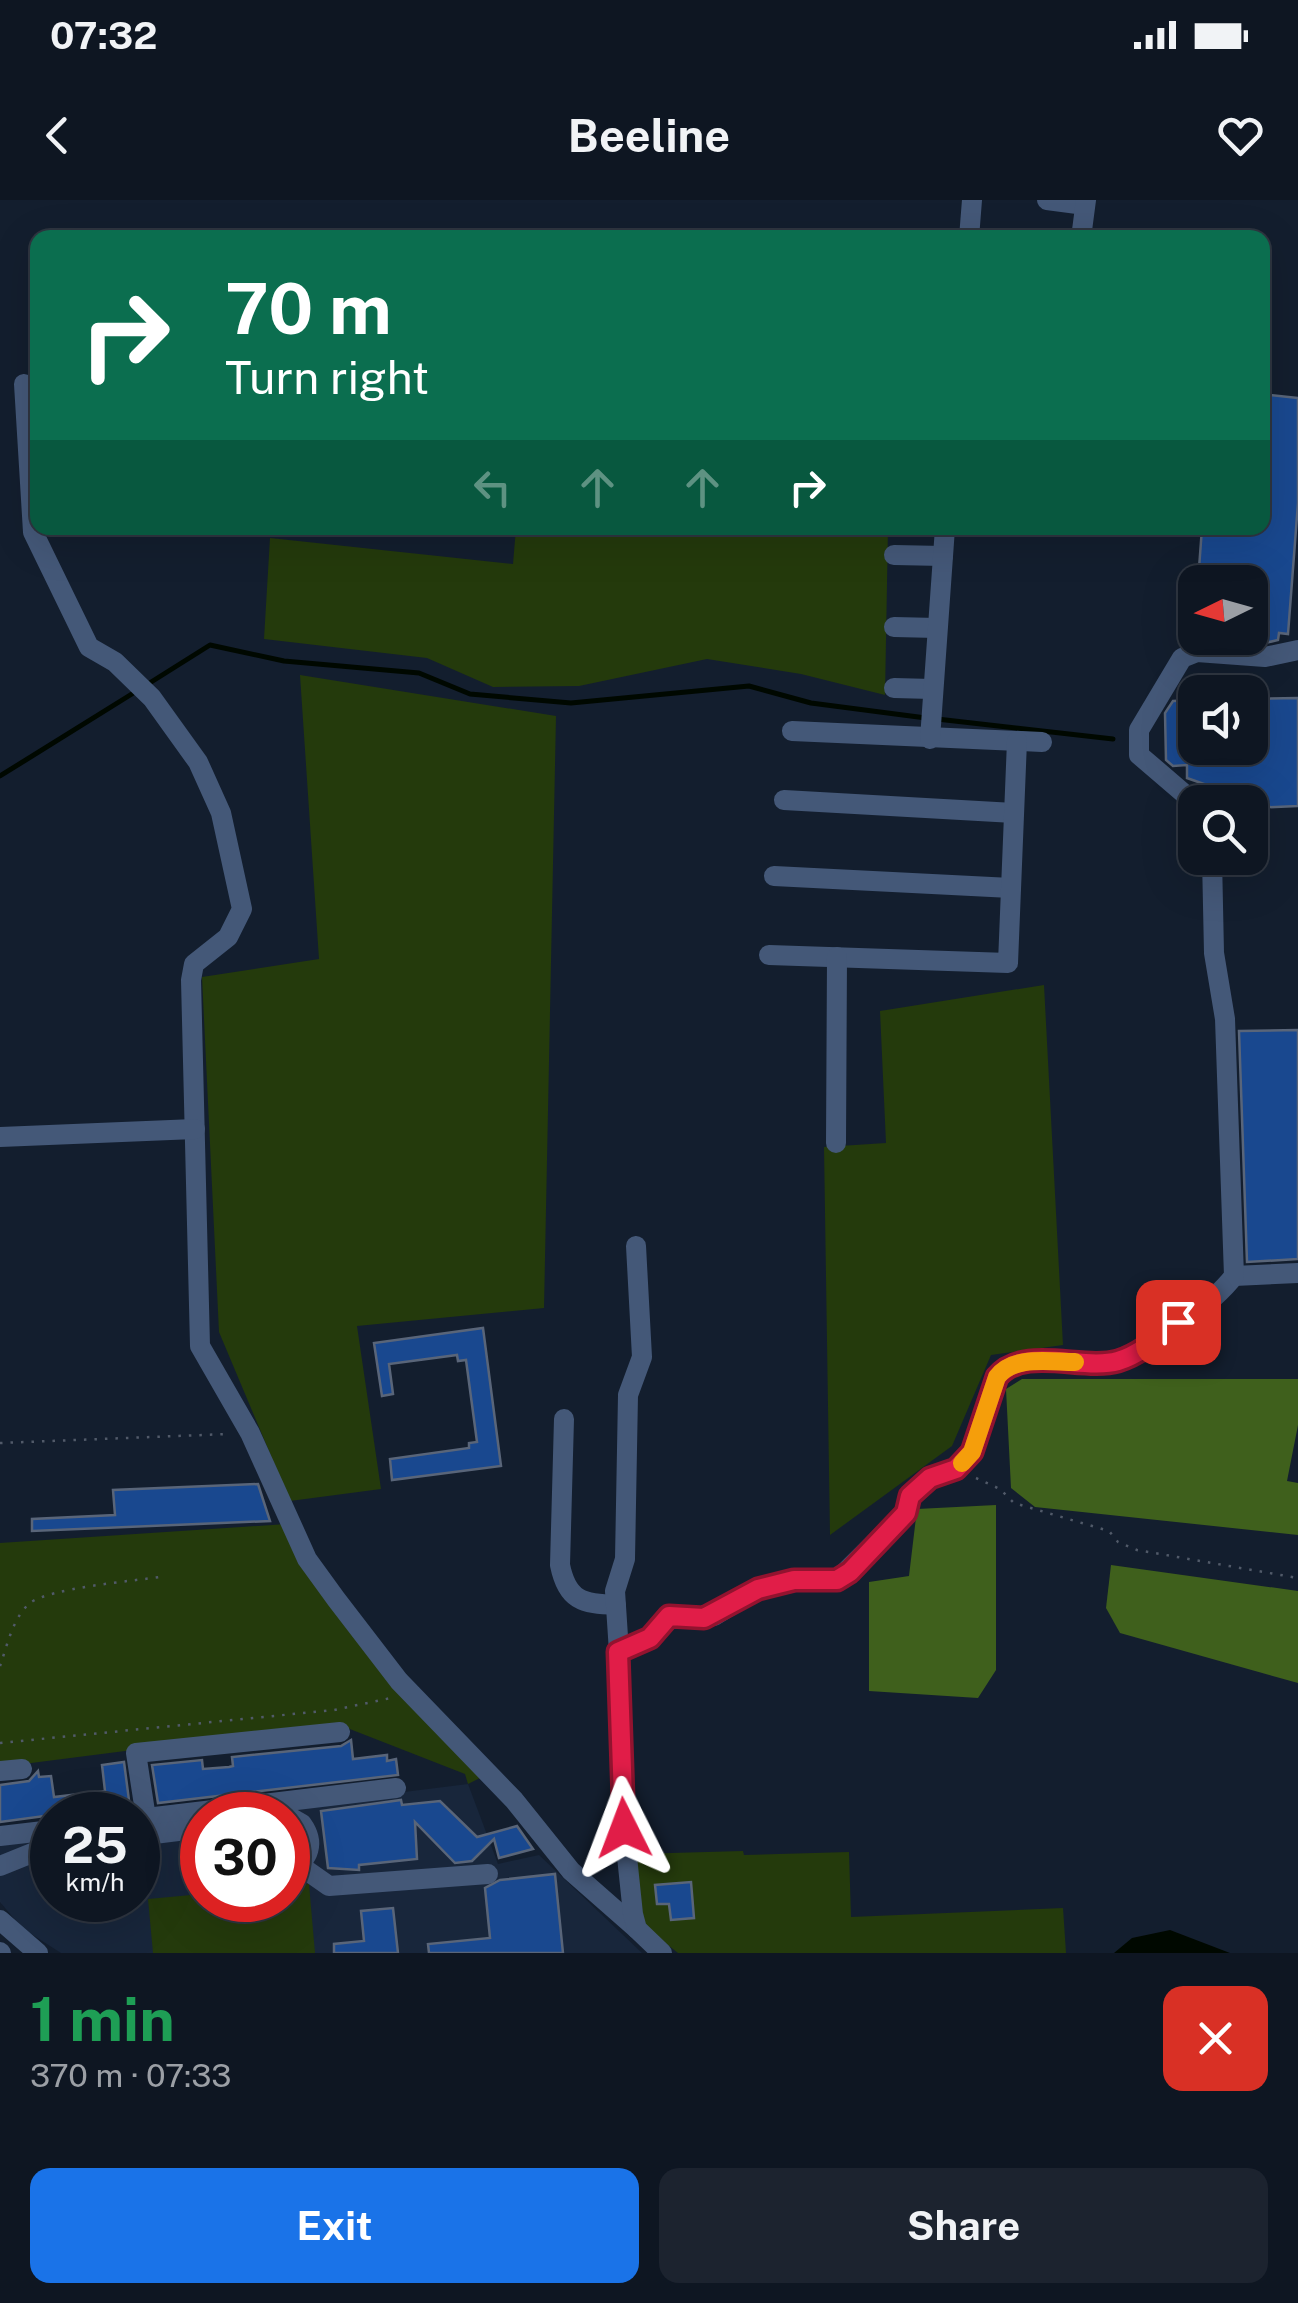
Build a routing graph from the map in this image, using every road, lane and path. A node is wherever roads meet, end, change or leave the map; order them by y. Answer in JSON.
{"nodes":[{"id":1,"x":972,"y":200,"type":"edge"},
{"id":2,"x":1047,"y":200,"type":"edge"},
{"id":3,"x":1085,"y":202,"type":"edge"},
{"id":4,"x":970,"y":230,"type":"edge"},
{"id":5,"x":1082,"y":230,"type":"edge"},
{"id":6,"x":24,"y":384,"type":"dead end"},
{"id":7,"x":30,"y":483,"type":"edge"},
{"id":8,"x":34,"y":535,"type":"edge"},
{"id":9,"x":944,"y":535,"type":"edge"},
{"id":10,"x":894,"y":554,"type":"dead end"},
{"id":11,"x":943,"y":556,"type":"junction"},
{"id":12,"x":894,"y":627,"type":"dead end"},
{"id":13,"x":937,"y":628,"type":"junction"},
{"id":14,"x":1298,"y":650,"type":"edge"},
{"id":15,"x":894,"y":688,"type":"dead end"},
{"id":16,"x":932,"y":689,"type":"junction"},
{"id":17,"x":792,"y":731,"type":"dead end"},
{"id":18,"x":930,"y":739,"type":"junction"},
{"id":19,"x":1017,"y":742,"type":"junction"},
{"id":20,"x":1042,"y":742,"type":"dead end"},
{"id":21,"x":1178,"y":789,"type":"edge"},
{"id":22,"x":784,"y":800,"type":"dead end"},
{"id":23,"x":1014,"y":813,"type":"junction"},
{"id":24,"x":1212,"y":875,"type":"edge"},
{"id":25,"x":774,"y":876,"type":"dead end"},
{"id":26,"x":1011,"y":888,"type":"junction"},
{"id":27,"x":769,"y":955,"type":"dead end"},
{"id":28,"x":836,"y":957,"type":"junction"},
{"id":29,"x":195,"y":1129,"type":"junction"},
{"id":30,"x":0,"y":1136,"type":"edge"},
{"id":31,"x":836,"y":1144,"type":"dead end"},
{"id":32,"x":636,"y":1246,"type":"dead end"},
{"id":33,"x":1298,"y":1273,"type":"edge"},
{"id":34,"x":1234,"y":1276,"type":"junction"},
{"id":35,"x":564,"y":1420,"type":"dead end"},
{"id":36,"x":250,"y":1433,"type":"junction"},
{"id":37,"x":0,"y":1443,"type":"edge"},
{"id":38,"x":956,"y":1469,"type":"junction"},
{"id":39,"x":160,"y":1576,"type":"dead end"},
{"id":40,"x":1298,"y":1578,"type":"edge"},
{"id":41,"x":616,"y":1604,"type":"junction"},
{"id":42,"x":618,"y":1652,"type":"junction"},
{"id":43,"x":0,"y":1666,"type":"edge"},
{"id":44,"x":412,"y":1694,"type":"junction"},
{"id":45,"x":340,"y":1732,"type":"dead end"},
{"id":46,"x":0,"y":1743,"type":"edge"},
{"id":47,"x":22,"y":1768,"type":"dead end"},
{"id":48,"x":0,"y":1771,"type":"edge"},
{"id":49,"x":396,"y":1788,"type":"dead end"},
{"id":50,"x":138,"y":1792,"type":"edge"},
{"id":51,"x":160,"y":1821,"type":"edge"},
{"id":52,"x":30,"y":1833,"type":"edge"},
{"id":53,"x":0,"y":1836,"type":"edge"},
{"id":54,"x":30,"y":1854,"type":"edge"},
{"id":55,"x":0,"y":1866,"type":"edge"},
{"id":56,"x":488,"y":1874,"type":"dead end"},
{"id":57,"x":310,"y":1876,"type":"edge"},
{"id":58,"x":0,"y":1920,"type":"edge"},
{"id":59,"x":637,"y":1929,"type":"junction"},
{"id":60,"x":38,"y":1953,"type":"edge"},
{"id":61,"x":662,"y":1953,"type":"edge"}],
"edges":[{"from":1,"to":4,"type":"street"},
{"from":2,"to":3,"type":"street"},
{"from":3,"to":5,"type":"street"},
{"from":6,"to":7,"type":"street"},
{"from":8,"to":29,"type":"street"},
{"from":9,"to":11,"type":"street"},
{"from":10,"to":11,"type":"street"},
{"from":11,"to":13,"type":"street"},
{"from":12,"to":13,"type":"street"},
{"from":13,"to":16,"type":"street"},
{"from":14,"to":21,"type":"street"},
{"from":15,"to":16,"type":"street"},
{"from":16,"to":18,"type":"street"},
{"from":17,"to":18,"type":"street"},
{"from":18,"to":19,"type":"street"},
{"from":19,"to":20,"type":"street"},
{"from":19,"to":23,"type":"street"},
{"from":22,"to":23,"type":"street"},
{"from":23,"to":26,"type":"street"},
{"from":24,"to":34,"type":"street"},
{"from":25,"to":26,"type":"street"},
{"from":26,"to":28,"type":"street"},
{"from":27,"to":28,"type":"street"},
{"from":28,"to":31,"type":"street"},
{"from":29,"to":30,"type":"street"},
{"from":29,"to":36,"type":"street"},
{"from":32,"to":41,"type":"street"},
{"from":33,"to":34,"type":"street"},
{"from":34,"to":38,"type":"street"},
{"from":35,"to":41,"type":"street"},
{"from":36,"to":37,"type":"path"},
{"from":36,"to":44,"type":"street"},
{"from":38,"to":40,"type":"path"},
{"from":38,"to":42,"type":"street"},
{"from":39,"to":43,"type":"path"},
{"from":41,"to":42,"type":"street"},
{"from":42,"to":59,"type":"street"},
{"from":44,"to":46,"type":"path"},
{"from":44,"to":59,"type":"street"},
{"from":45,"to":50,"type":"street"},
{"from":47,"to":48,"type":"street"},
{"from":49,"to":51,"type":"street"},
{"from":52,"to":53,"type":"street"},
{"from":54,"to":55,"type":"street"},
{"from":56,"to":57,"type":"street"},
{"from":58,"to":60,"type":"street"},
{"from":59,"to":61,"type":"street"}]}
